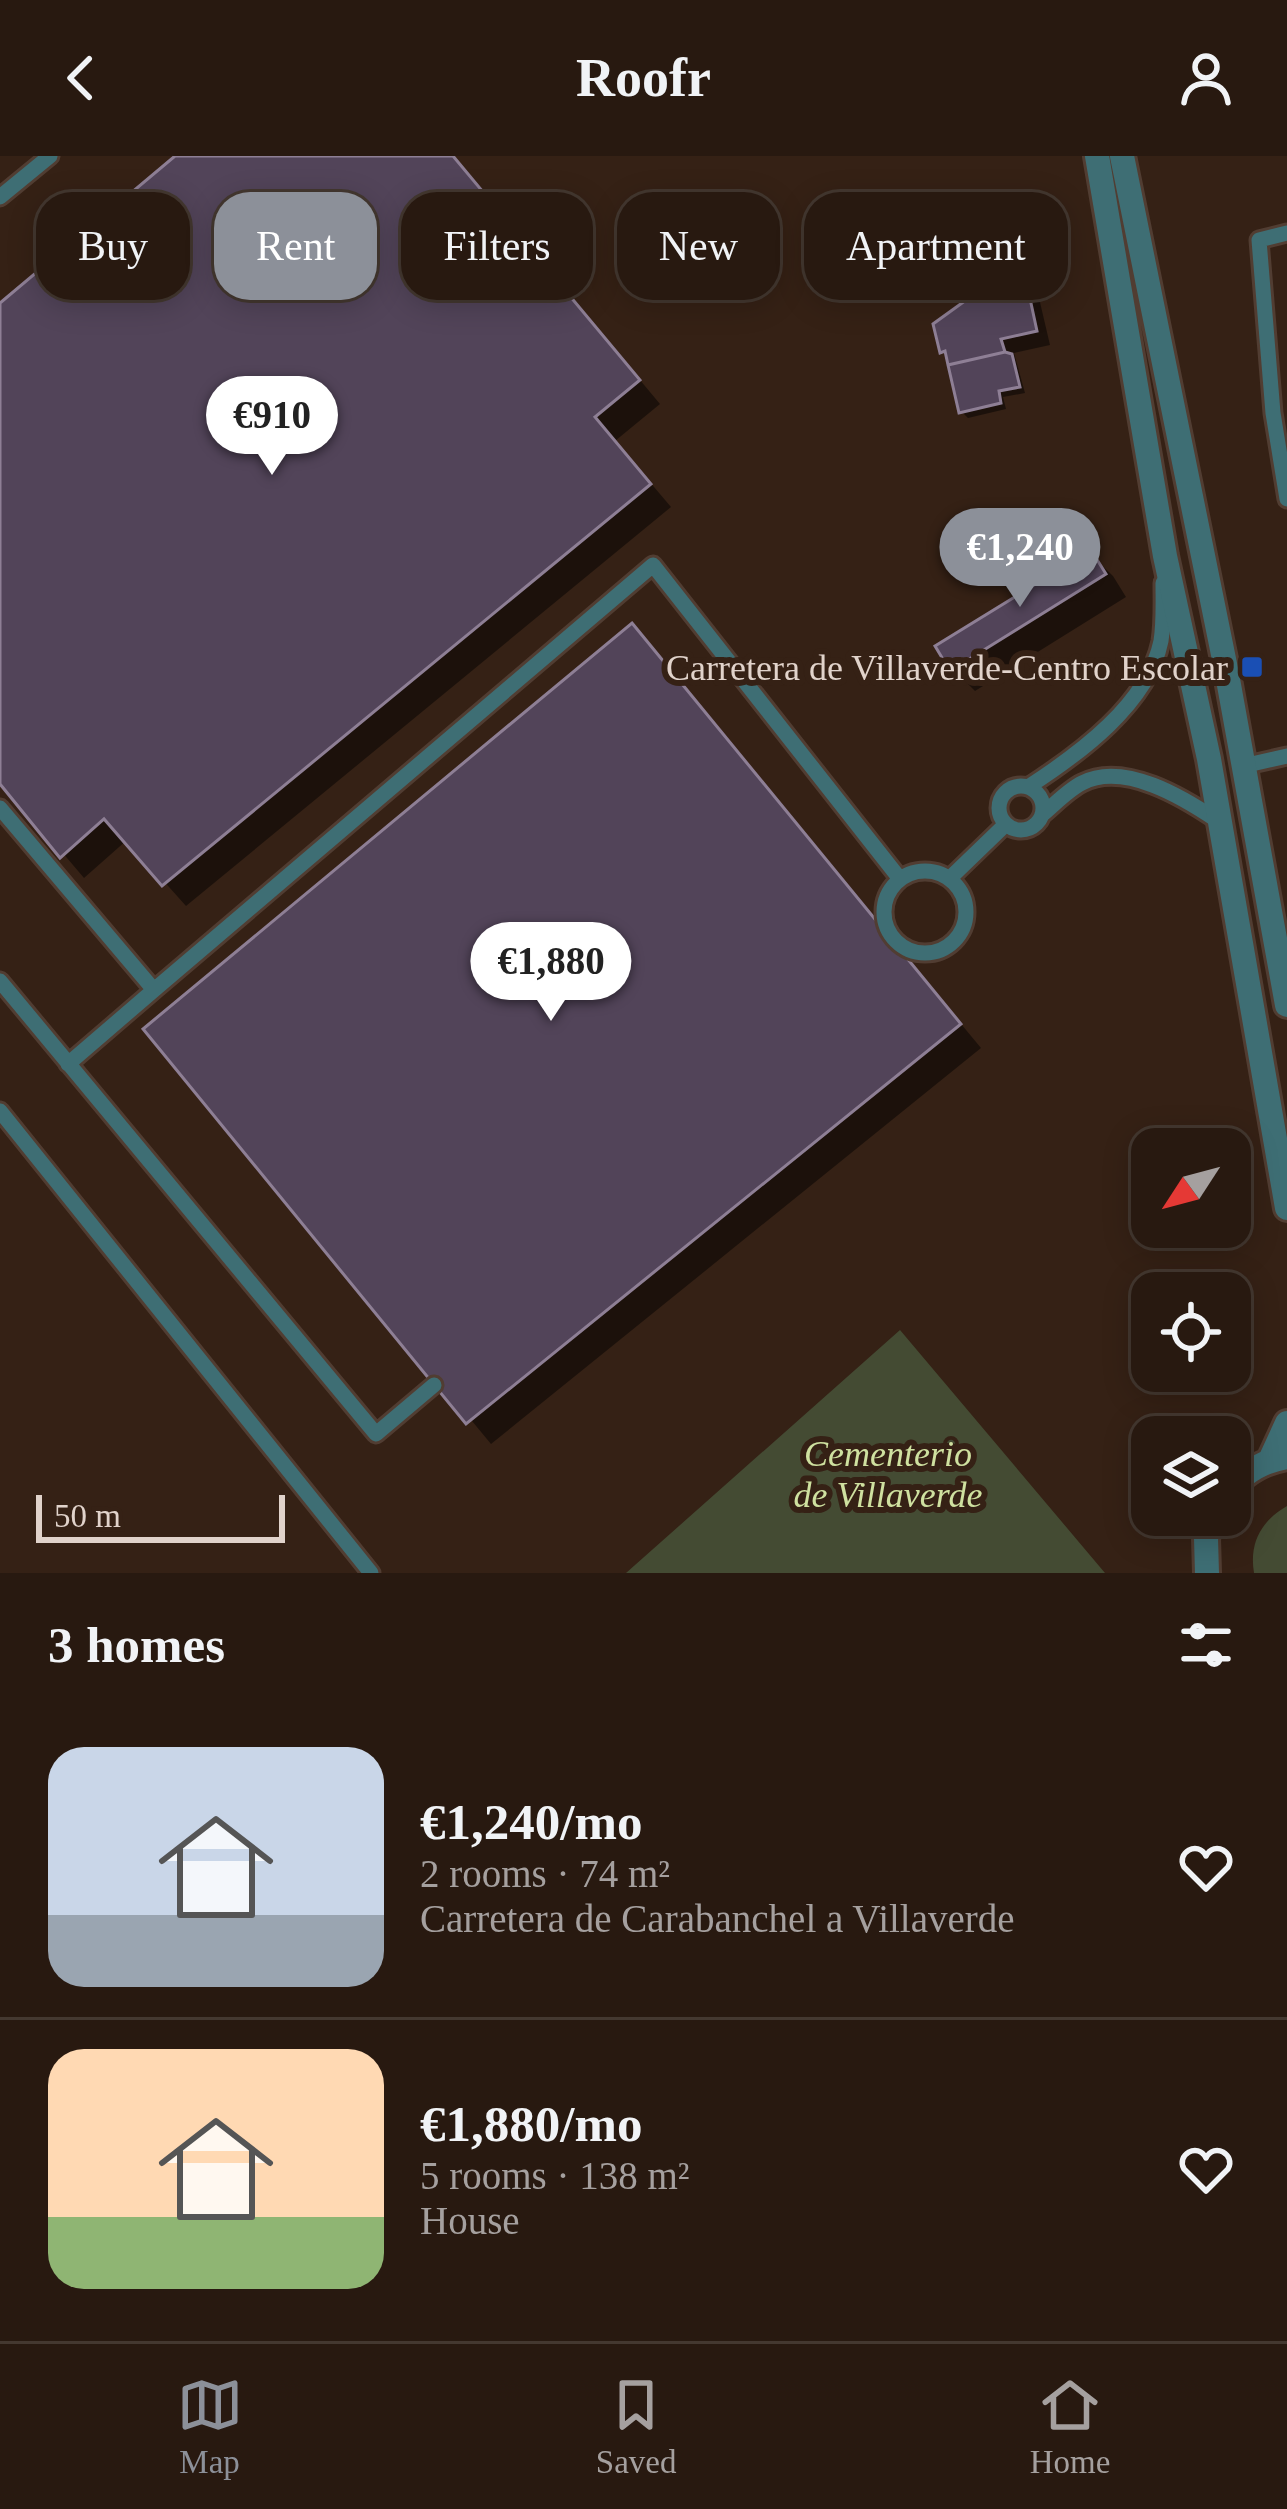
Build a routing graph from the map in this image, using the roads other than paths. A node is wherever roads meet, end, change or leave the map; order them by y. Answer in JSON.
{"nodes":[{"id":1,"x":50,"y":156,"type":"edge"},
{"id":2,"x":1097,"y":156,"type":"edge"},
{"id":3,"x":1122,"y":156,"type":"edge"},
{"id":4,"x":0,"y":197,"type":"edge"},
{"id":5,"x":1287,"y":233,"type":"edge"},
{"id":6,"x":1287,"y":396,"type":"edge"},
{"id":7,"x":1273,"y":412,"type":"junction"},
{"id":8,"x":1287,"y":499,"type":"edge"},
{"id":9,"x":1165,"y":556,"type":"junction"},
{"id":10,"x":1287,"y":756,"type":"edge"},
{"id":11,"x":1243,"y":766,"type":"junction"},
{"id":12,"x":1028,"y":787,"type":"junction"},
{"id":13,"x":0,"y":808,"type":"edge"},
{"id":14,"x":1043,"y":814,"type":"junction"},
{"id":15,"x":1218,"y":820,"type":"junction"},
{"id":16,"x":1006,"y":824,"type":"junction"},
{"id":17,"x":900,"y":879,"type":"junction"},
{"id":18,"x":949,"y":879,"type":"junction"},
{"id":19,"x":0,"y":981,"type":"edge"},
{"id":20,"x":154,"y":990,"type":"junction"},
{"id":21,"x":1287,"y":1005,"type":"edge"},
{"id":22,"x":68,"y":1064,"type":"junction"},
{"id":23,"x":0,"y":1111,"type":"edge"},
{"id":24,"x":1287,"y":1208,"type":"edge"},
{"id":25,"x":434,"y":1385,"type":"dead end"},
{"id":26,"x":1287,"y":1423,"type":"edge"},
{"id":27,"x":1278,"y":1458,"type":"edge"},
{"id":28,"x":1207,"y":1536,"type":"edge"},
{"id":29,"x":371,"y":1573,"type":"edge"},
{"id":30,"x":1207,"y":1573,"type":"edge"}],
"edges":[{"from":1,"to":4,"type":"lane"},
{"from":2,"to":9,"type":"street"},
{"from":3,"to":11,"type":"street"},
{"from":5,"to":7,"type":"lane"},
{"from":6,"to":7,"type":"lane"},
{"from":7,"to":8,"type":"lane"},
{"from":9,"to":12,"type":"lane"},
{"from":9,"to":15,"type":"street"},
{"from":10,"to":11,"type":"lane"},
{"from":11,"to":21,"type":"street"},
{"from":12,"to":14,"type":"lane"},
{"from":12,"to":16,"type":"lane"},
{"from":13,"to":20,"type":"lane"},
{"from":14,"to":15,"type":"lane"},
{"from":14,"to":16,"type":"lane"},
{"from":15,"to":24,"type":"street"},
{"from":16,"to":18,"type":"lane"},
{"from":17,"to":18,"type":"lane"},
{"from":17,"to":18,"type":"lane"},
{"from":17,"to":20,"type":"lane"},
{"from":19,"to":22,"type":"lane"},
{"from":20,"to":22,"type":"lane"},
{"from":22,"to":25,"type":"lane"},
{"from":23,"to":29,"type":"lane"},
{"from":26,"to":27,"type":"street"},
{"from":28,"to":30,"type":"street"}]}
